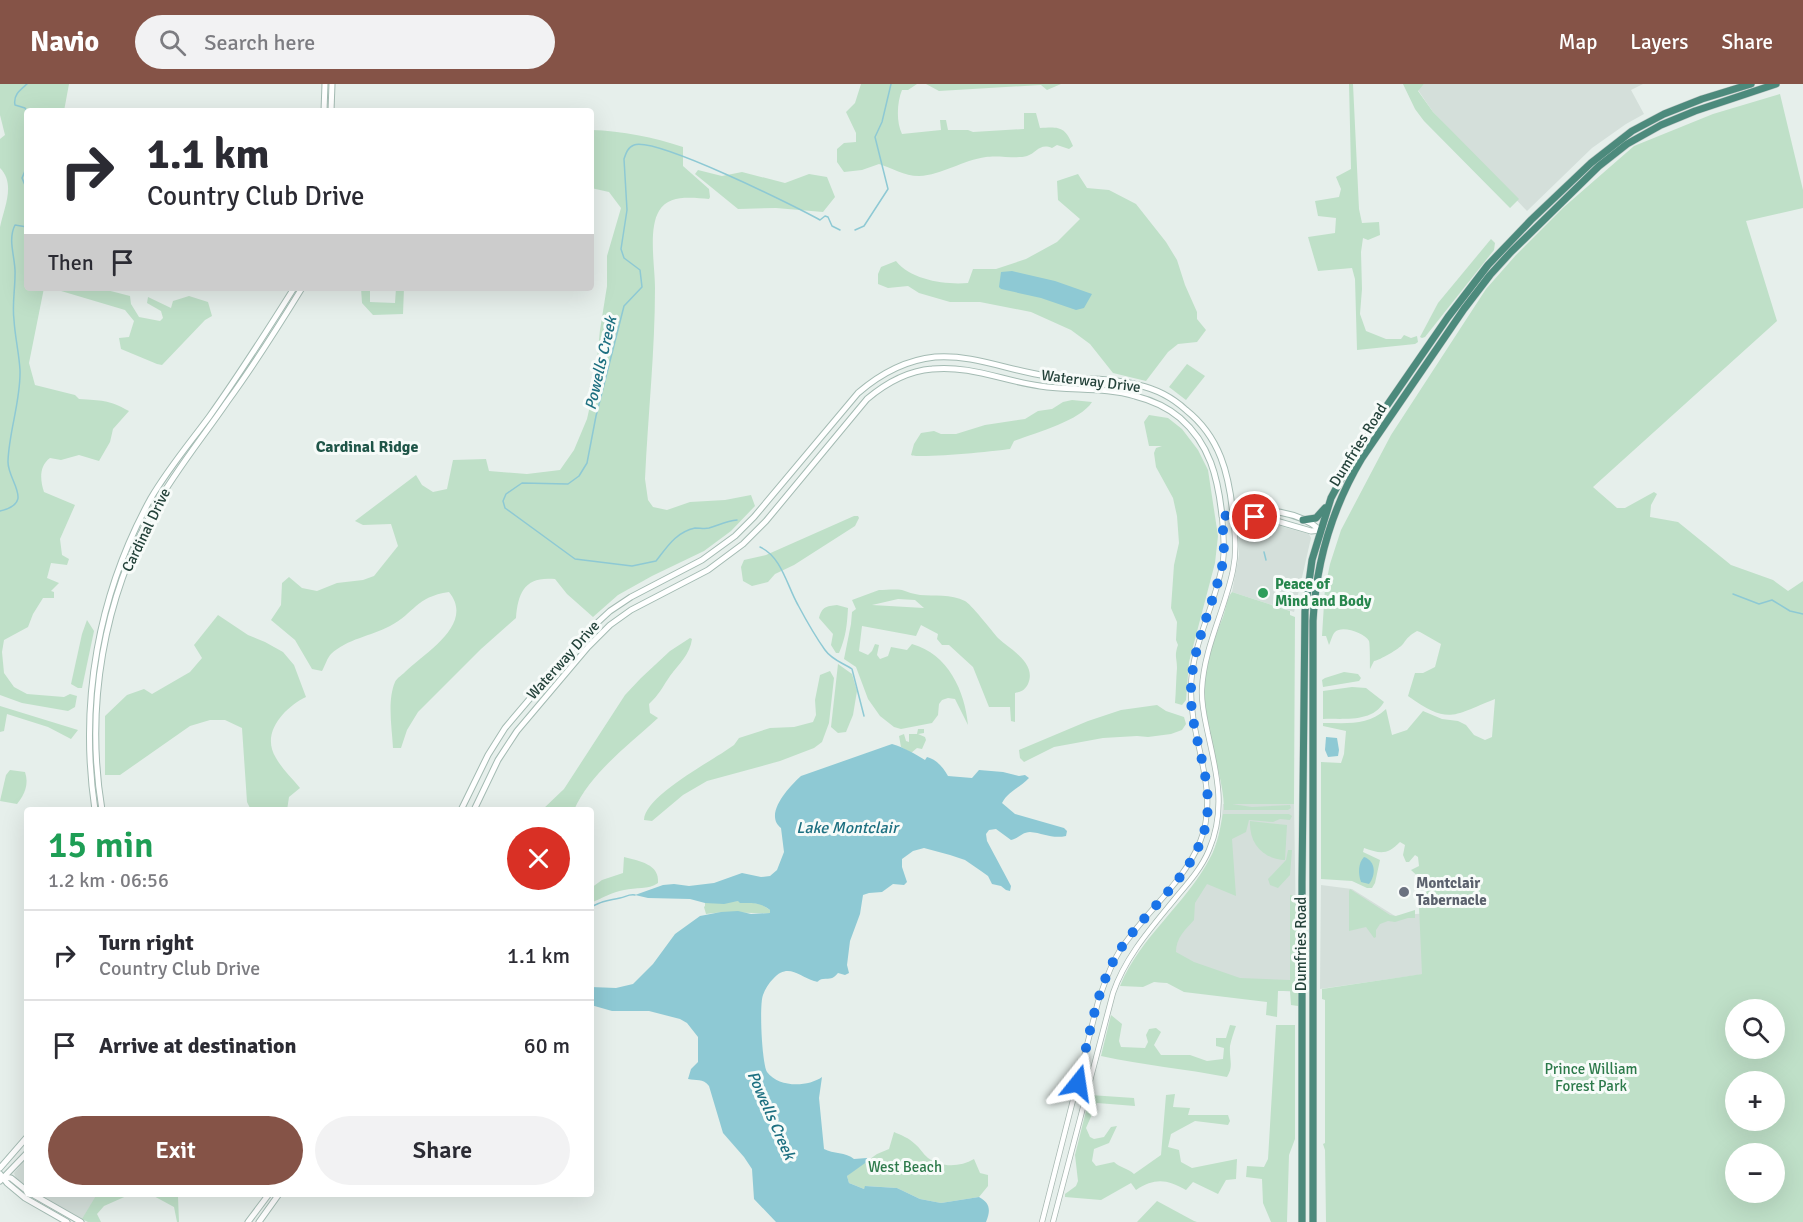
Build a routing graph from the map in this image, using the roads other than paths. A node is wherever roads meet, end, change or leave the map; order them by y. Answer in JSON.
{"nodes":[{"id":1,"x":325,"y":84,"type":"edge"},
{"id":2,"x":332,"y":84,"type":"edge"},
{"id":3,"x":1751,"y":84,"type":"edge"},
{"id":4,"x":1776,"y":84,"type":"edge"},
{"id":5,"x":324,"y":108,"type":"edge"},
{"id":6,"x":331,"y":108,"type":"edge"},
{"id":7,"x":292,"y":291,"type":"edge"},
{"id":8,"x":300,"y":291,"type":"edge"},
{"id":9,"x":986,"y":363,"type":"junction"},
{"id":10,"x":983,"y":374,"type":"junction"},
{"id":11,"x":1403,"y":383,"type":"junction"},
{"id":12,"x":1410,"y":388,"type":"junction"},
{"id":13,"x":1331,"y":498,"type":"junction"},
{"id":14,"x":1233,"y":515,"type":"junction"},
{"id":15,"x":1222,"y":516,"type":"junction"},
{"id":16,"x":1302,"y":520,"type":"junction"},
{"id":17,"x":1320,"y":530,"type":"junction"},
{"id":18,"x":1328,"y":532,"type":"junction"},
{"id":19,"x":95,"y":807,"type":"edge"},
{"id":20,"x":102,"y":807,"type":"edge"},
{"id":21,"x":462,"y":807,"type":"edge"},
{"id":22,"x":475,"y":807,"type":"edge"},
{"id":23,"x":1314,"y":1010,"type":"junction"},
{"id":24,"x":1303,"y":1011,"type":"junction"},
{"id":25,"x":24,"y":1140,"type":"edge"},
{"id":26,"x":1303,"y":1142,"type":"junction"},
{"id":27,"x":1313,"y":1142,"type":"junction"},
{"id":28,"x":24,"y":1156,"type":"edge"},
{"id":29,"x":0,"y":1168,"type":"edge"},
{"id":30,"x":1,"y":1177,"type":"edge"},
{"id":31,"x":0,"y":1186,"type":"edge"},
{"id":32,"x":14,"y":1189,"type":"junction"},
{"id":33,"x":24,"y":1189,"type":"edge"},
{"id":34,"x":37,"y":1197,"type":"edge"},
{"id":35,"x":267,"y":1197,"type":"edge"},
{"id":36,"x":277,"y":1197,"type":"edge"},
{"id":37,"x":67,"y":1222,"type":"edge"},
{"id":38,"x":81,"y":1222,"type":"edge"},
{"id":39,"x":248,"y":1222,"type":"edge"},
{"id":40,"x":259,"y":1222,"type":"edge"},
{"id":41,"x":1042,"y":1222,"type":"edge"},
{"id":42,"x":1053,"y":1222,"type":"edge"},
{"id":43,"x":1302,"y":1222,"type":"edge"},
{"id":44,"x":1313,"y":1222,"type":"edge"}],
"edges":[{"from":1,"to":5,"type":"main road"},
{"from":2,"to":6,"type":"main road"},
{"from":3,"to":11,"type":"highway","name":"Dumfries Road"},
{"from":4,"to":12,"type":"highway","name":"Dumfries Road"},
{"from":7,"to":19,"type":"main road","name":"Cardinal Drive"},
{"from":8,"to":20,"type":"main road","name":"Cardinal Drive"},
{"from":9,"to":10,"type":"main road"},
{"from":9,"to":14,"type":"main road","name":"Waterway Drive"},
{"from":9,"to":21,"type":"main road","name":"Waterway Drive"},
{"from":10,"to":15,"type":"main road","name":"Waterway Drive"},
{"from":10,"to":22,"type":"main road","name":"Waterway Drive"},
{"from":11,"to":12,"type":"highway"},
{"from":11,"to":13,"type":"highway","name":"Dumfries Road"},
{"from":12,"to":18,"type":"highway","name":"Dumfries Road"},
{"from":13,"to":16,"type":"highway"},
{"from":13,"to":17,"type":"highway","name":"Dumfries Road"},
{"from":14,"to":15,"type":"main road"},
{"from":14,"to":16,"type":"main road"},
{"from":14,"to":17,"type":"main road"},
{"from":14,"to":42,"type":"street","name":"Waterway Drive"},
{"from":15,"to":41,"type":"street","name":"Waterway Drive"},
{"from":16,"to":17,"type":"main road"},
{"from":17,"to":18,"type":"main road"},
{"from":17,"to":24,"type":"highway","name":"Dumfries Road"},
{"from":18,"to":23,"type":"highway","name":"Dumfries Road"},
{"from":23,"to":24,"type":"highway"},
{"from":23,"to":27,"type":"highway","name":"Dumfries Road"},
{"from":24,"to":26,"type":"highway","name":"Dumfries Road"},
{"from":25,"to":29,"type":"main road"},
{"from":26,"to":27,"type":"highway"},
{"from":26,"to":43,"type":"highway","name":"Dumfries Road"},
{"from":27,"to":44,"type":"highway","name":"Dumfries Road"},
{"from":28,"to":30,"type":"main road"},
{"from":30,"to":32,"type":"main road"},
{"from":30,"to":33,"type":"main road"},
{"from":31,"to":32,"type":"main road"},
{"from":32,"to":37,"type":"main road"},
{"from":34,"to":38,"type":"main road"},
{"from":35,"to":39,"type":"main road"},
{"from":36,"to":40,"type":"main road"}]}
